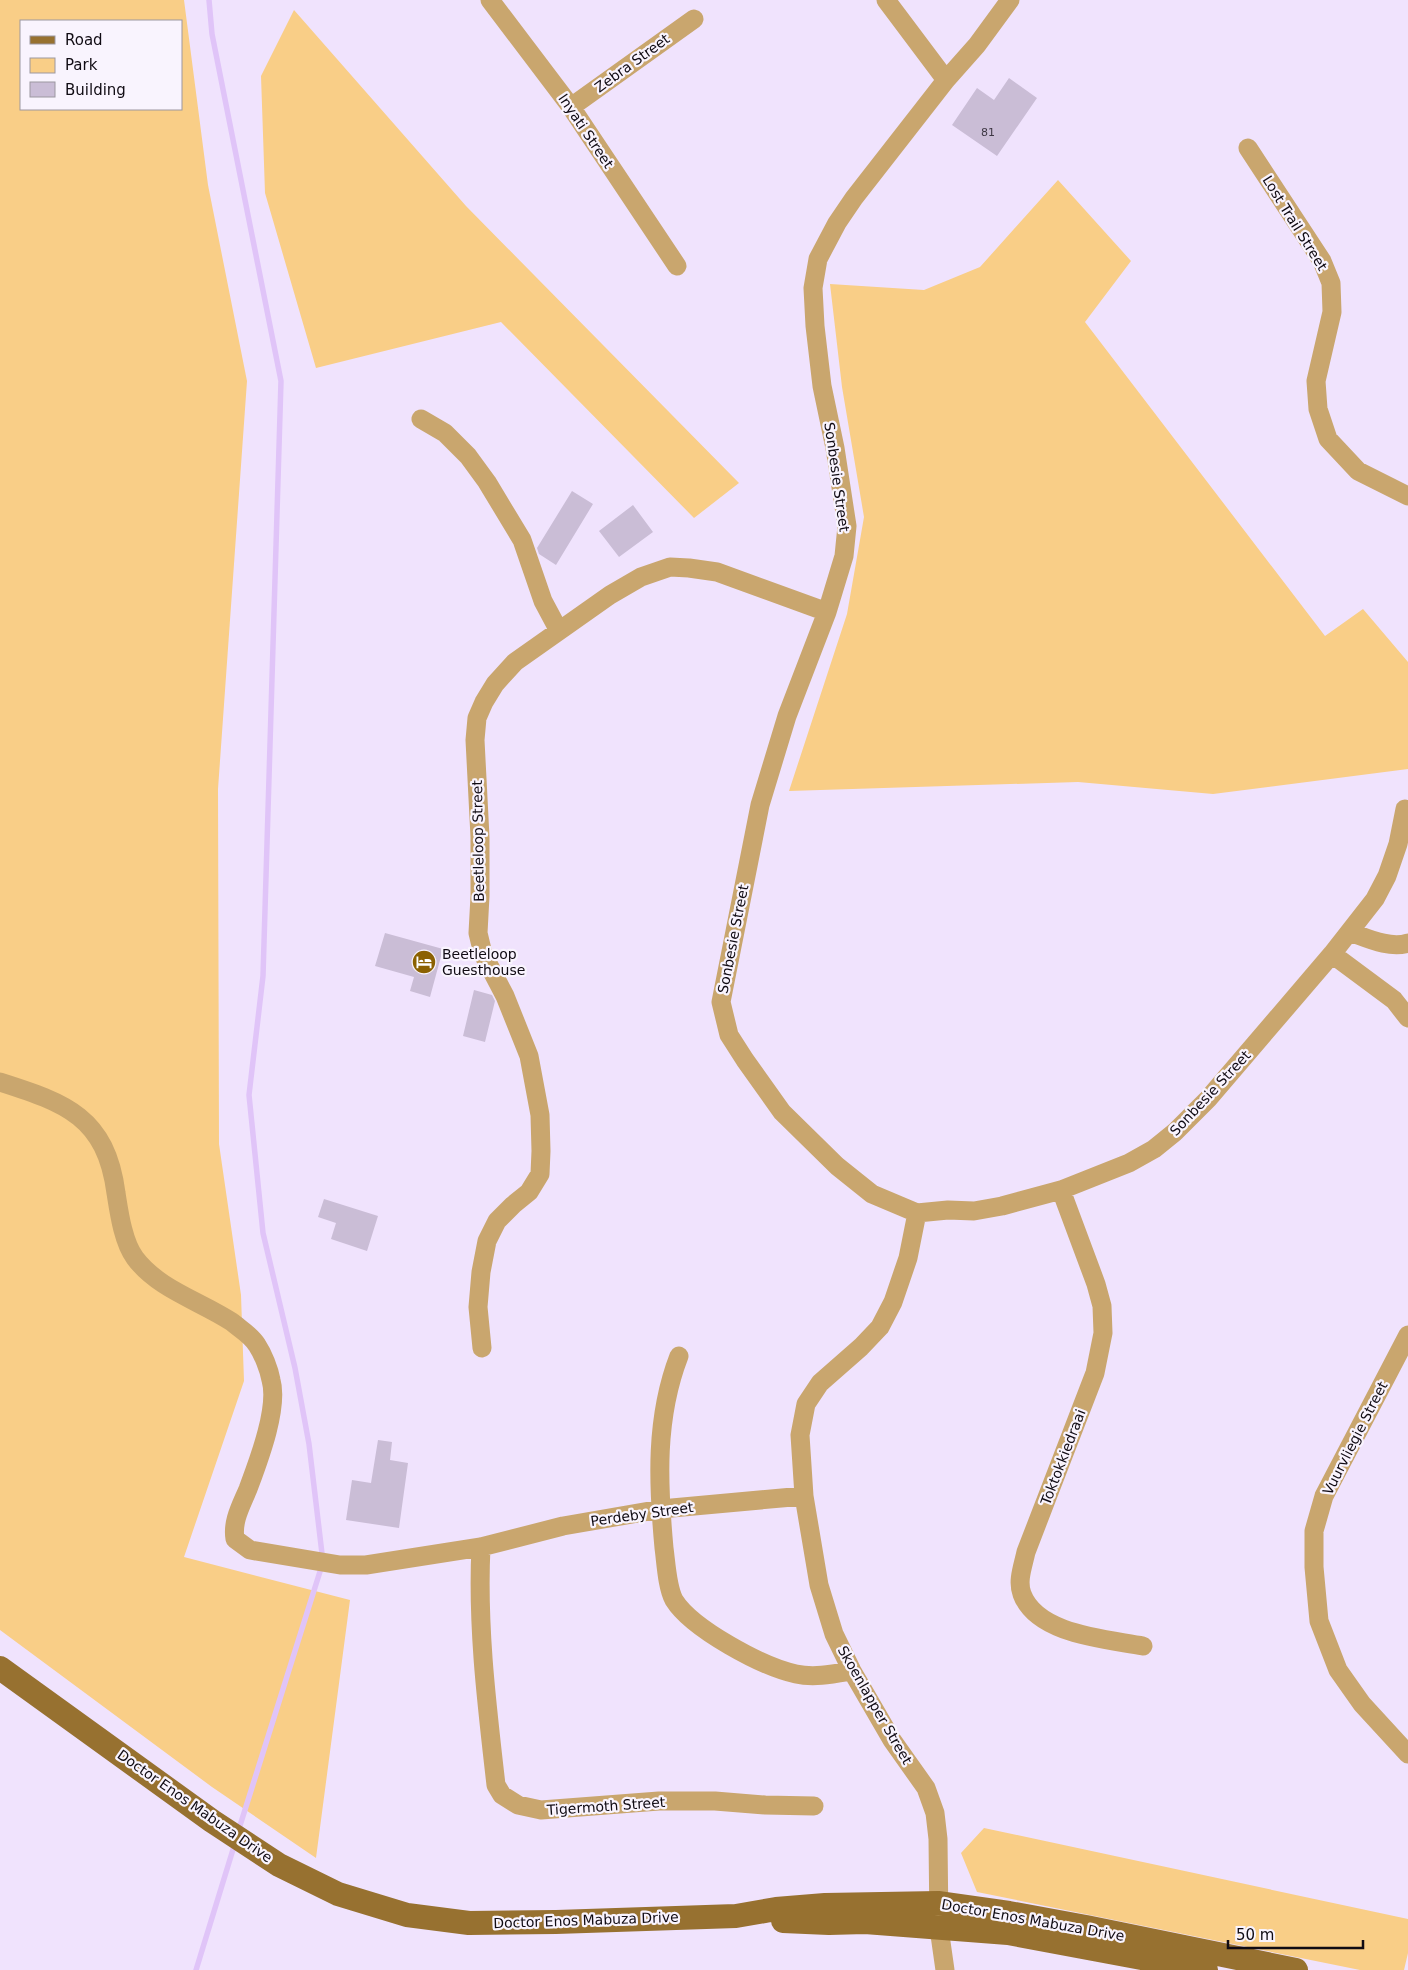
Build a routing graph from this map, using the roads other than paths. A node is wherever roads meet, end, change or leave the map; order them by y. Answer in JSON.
{"nodes":[{"id":1,"x":490,"y":0,"type":"edge"},
{"id":2,"x":886,"y":0,"type":"edge"},
{"id":3,"x":1010,"y":0,"type":"edge"},
{"id":4,"x":694,"y":19,"type":"dead end"},
{"id":5,"x":946,"y":80,"type":"junction"},
{"id":6,"x":572,"y":107,"type":"junction"},
{"id":7,"x":1248,"y":148,"type":"dead end"},
{"id":8,"x":677,"y":266,"type":"dead end"},
{"id":9,"x":421,"y":419,"type":"dead end"},
{"id":10,"x":1408,"y":496,"type":"edge"},
{"id":11,"x":827,"y":612,"type":"junction"},
{"id":12,"x":559,"y":631,"type":"junction"},
{"id":13,"x":1405,"y":809,"type":"dead end"},
{"id":14,"x":1350,"y":932,"type":"junction"},
{"id":15,"x":1408,"y":943,"type":"edge"},
{"id":16,"x":1332,"y":954,"type":"junction"},
{"id":17,"x":1408,"y":1018,"type":"edge"},
{"id":18,"x":0,"y":1082,"type":"edge"},
{"id":19,"x":1061,"y":1190,"type":"junction"},
{"id":20,"x":917,"y":1213,"type":"junction"},
{"id":21,"x":1408,"y":1335,"type":"edge"},
{"id":22,"x":482,"y":1348,"type":"dead end"},
{"id":23,"x":679,"y":1356,"type":"dead end"},
{"id":24,"x":804,"y":1496,"type":"junction"},
{"id":25,"x":661,"y":1510,"type":"junction"},
{"id":26,"x":481,"y":1547,"type":"junction"},
{"id":27,"x":1142,"y":1646,"type":"dead end"},
{"id":28,"x":0,"y":1668,"type":"edge"},
{"id":29,"x":852,"y":1671,"type":"junction"},
{"id":30,"x":1408,"y":1754,"type":"edge"},
{"id":31,"x":814,"y":1806,"type":"dead end"},
{"id":32,"x":938,"y":1903,"type":"junction"},
{"id":33,"x":736,"y":1916,"type":"junction"},
{"id":34,"x":939,"y":1928,"type":"junction"},
{"id":35,"x":945,"y":1970,"type":"edge"},
{"id":36,"x":1206,"y":1970,"type":"edge"},
{"id":37,"x":1296,"y":1970,"type":"edge"}],
"edges":[{"from":1,"to":6,"type":"street","name":"Inyati Street"},
{"from":2,"to":5,"type":"street"},
{"from":3,"to":5,"type":"street","name":"Sonbesie Street"},
{"from":4,"to":6,"type":"street","name":"Zebra Street"},
{"from":5,"to":11,"type":"street","name":"Sonbesie Street"},
{"from":6,"to":8,"type":"street","name":"Inyati Street"},
{"from":7,"to":10,"type":"street","name":"Lost Trail Street"},
{"from":9,"to":12,"type":"street"},
{"from":11,"to":12,"type":"street","name":"Beetleloop Street"},
{"from":11,"to":20,"type":"street","name":"Sonbesie Street"},
{"from":12,"to":22,"type":"street","name":"Beetleloop Street"},
{"from":13,"to":14,"type":"street","name":"Sonbesie Street"},
{"from":14,"to":15,"type":"street"},
{"from":14,"to":16,"type":"street","name":"Sonbesie Street"},
{"from":16,"to":17,"type":"street"},
{"from":16,"to":19,"type":"street","name":"Sonbesie Street"},
{"from":18,"to":26,"type":"street","name":"Perdeby Street"},
{"from":19,"to":20,"type":"street","name":"Sonbesie Street"},
{"from":19,"to":27,"type":"street","name":"Toktokkiedraai"},
{"from":20,"to":24,"type":"street","name":"Skoenlapper Street"},
{"from":21,"to":30,"type":"street","name":"Vuurvliegie Street"},
{"from":23,"to":25,"type":"street"},
{"from":24,"to":25,"type":"street","name":"Perdeby Street"},
{"from":24,"to":29,"type":"street","name":"Skoenlapper Street"},
{"from":25,"to":26,"type":"street","name":"Perdeby Street"},
{"from":25,"to":29,"type":"street"},
{"from":26,"to":31,"type":"street","name":"Tigermoth Street"},
{"from":28,"to":33,"type":"main road","name":"Doctor Enos Mabuza Drive"},
{"from":29,"to":32,"type":"street","name":"Skoenlapper Street"},
{"from":32,"to":33,"type":"main road","name":"Doctor Enos Mabuza Drive"},
{"from":32,"to":34,"type":"street","name":"Skoenlapper Street"},
{"from":32,"to":37,"type":"main road","name":"Doctor Enos Mabuza Drive"},
{"from":33,"to":34,"type":"main road","name":"Doctor Enos Mabuza Drive"},
{"from":34,"to":35,"type":"street","name":"Skoenlapper Street"},
{"from":34,"to":36,"type":"main road","name":"Doctor Enos Mabuza Drive"}]}
